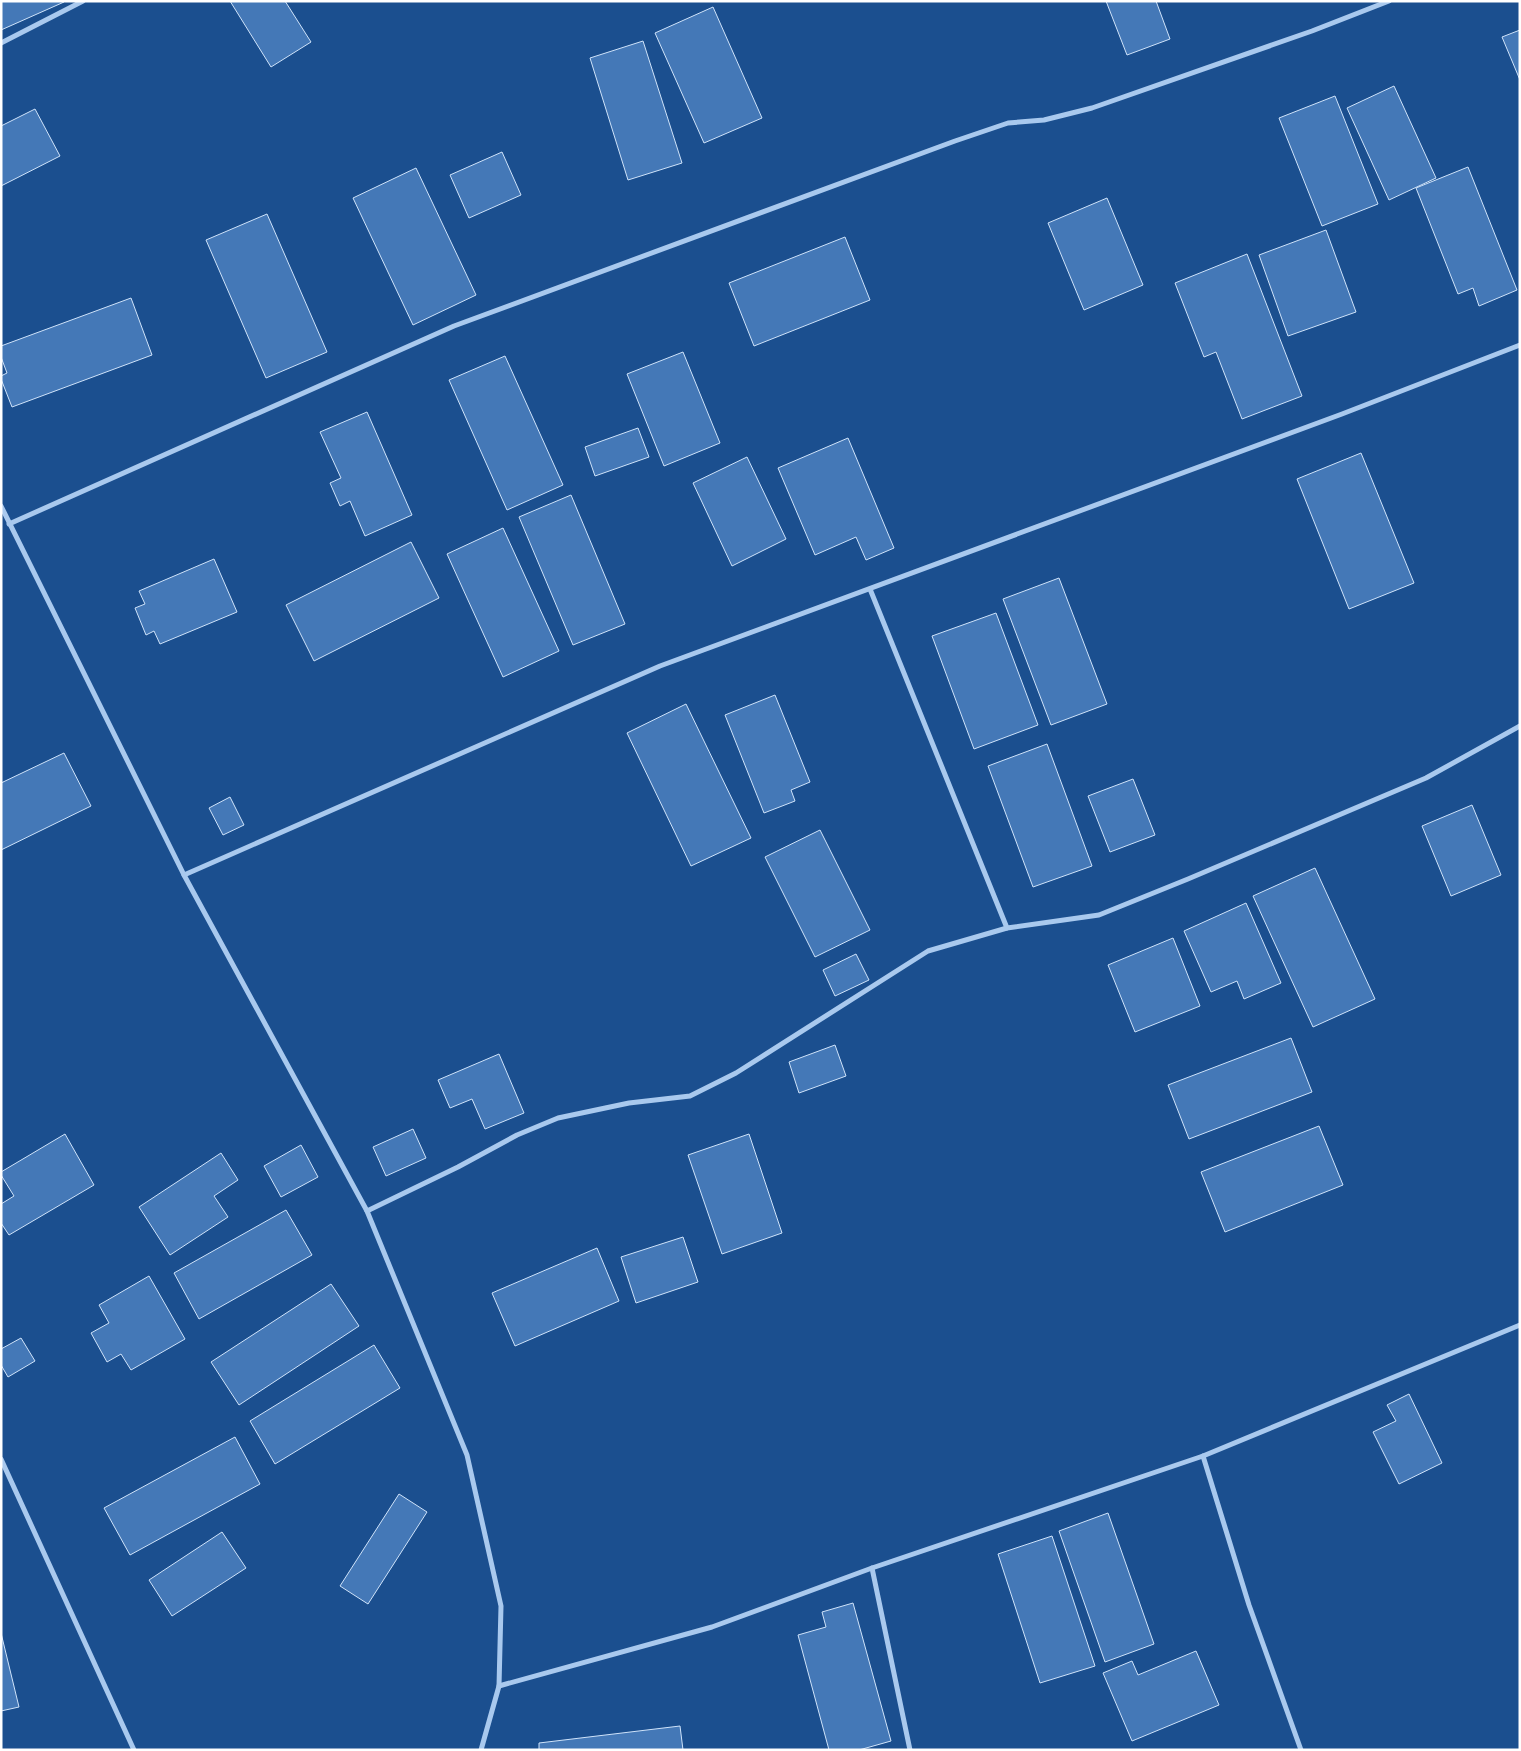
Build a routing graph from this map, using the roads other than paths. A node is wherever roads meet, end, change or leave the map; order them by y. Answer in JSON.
{"nodes":[{"id":1,"x":83,"y":1,"type":"edge"},
{"id":2,"x":1389,"y":1,"type":"edge"},
{"id":3,"x":1,"y":43,"type":"edge"},
{"id":4,"x":1520,"y":345,"type":"edge"},
{"id":5,"x":1,"y":506,"type":"edge"},
{"id":6,"x":9,"y":524,"type":"junction"},
{"id":7,"x":870,"y":589,"type":"junction"},
{"id":8,"x":1520,"y":726,"type":"edge"},
{"id":9,"x":184,"y":875,"type":"junction"},
{"id":10,"x":1007,"y":928,"type":"junction"},
{"id":11,"x":367,"y":1211,"type":"junction"},
{"id":12,"x":1520,"y":1325,"type":"edge"},
{"id":13,"x":1202,"y":1456,"type":"junction"},
{"id":14,"x":1,"y":1459,"type":"edge"},
{"id":15,"x":872,"y":1568,"type":"junction"},
{"id":16,"x":499,"y":1686,"type":"junction"},
{"id":17,"x":134,"y":1750,"type":"edge"},
{"id":18,"x":481,"y":1750,"type":"edge"},
{"id":19,"x":910,"y":1750,"type":"edge"},
{"id":20,"x":1301,"y":1750,"type":"edge"}],
"edges":[{"from":1,"to":3,"type":"street"},
{"from":2,"to":6,"type":"street"},
{"from":4,"to":7,"type":"street"},
{"from":5,"to":6,"type":"street"},
{"from":6,"to":9,"type":"street"},
{"from":7,"to":9,"type":"street"},
{"from":7,"to":10,"type":"street"},
{"from":8,"to":10,"type":"street"},
{"from":9,"to":11,"type":"street"},
{"from":10,"to":11,"type":"street"},
{"from":11,"to":16,"type":"street"},
{"from":12,"to":13,"type":"street"},
{"from":13,"to":15,"type":"street"},
{"from":13,"to":20,"type":"street"},
{"from":14,"to":17,"type":"street"},
{"from":15,"to":16,"type":"street"},
{"from":15,"to":19,"type":"street"},
{"from":16,"to":18,"type":"street"}]}
